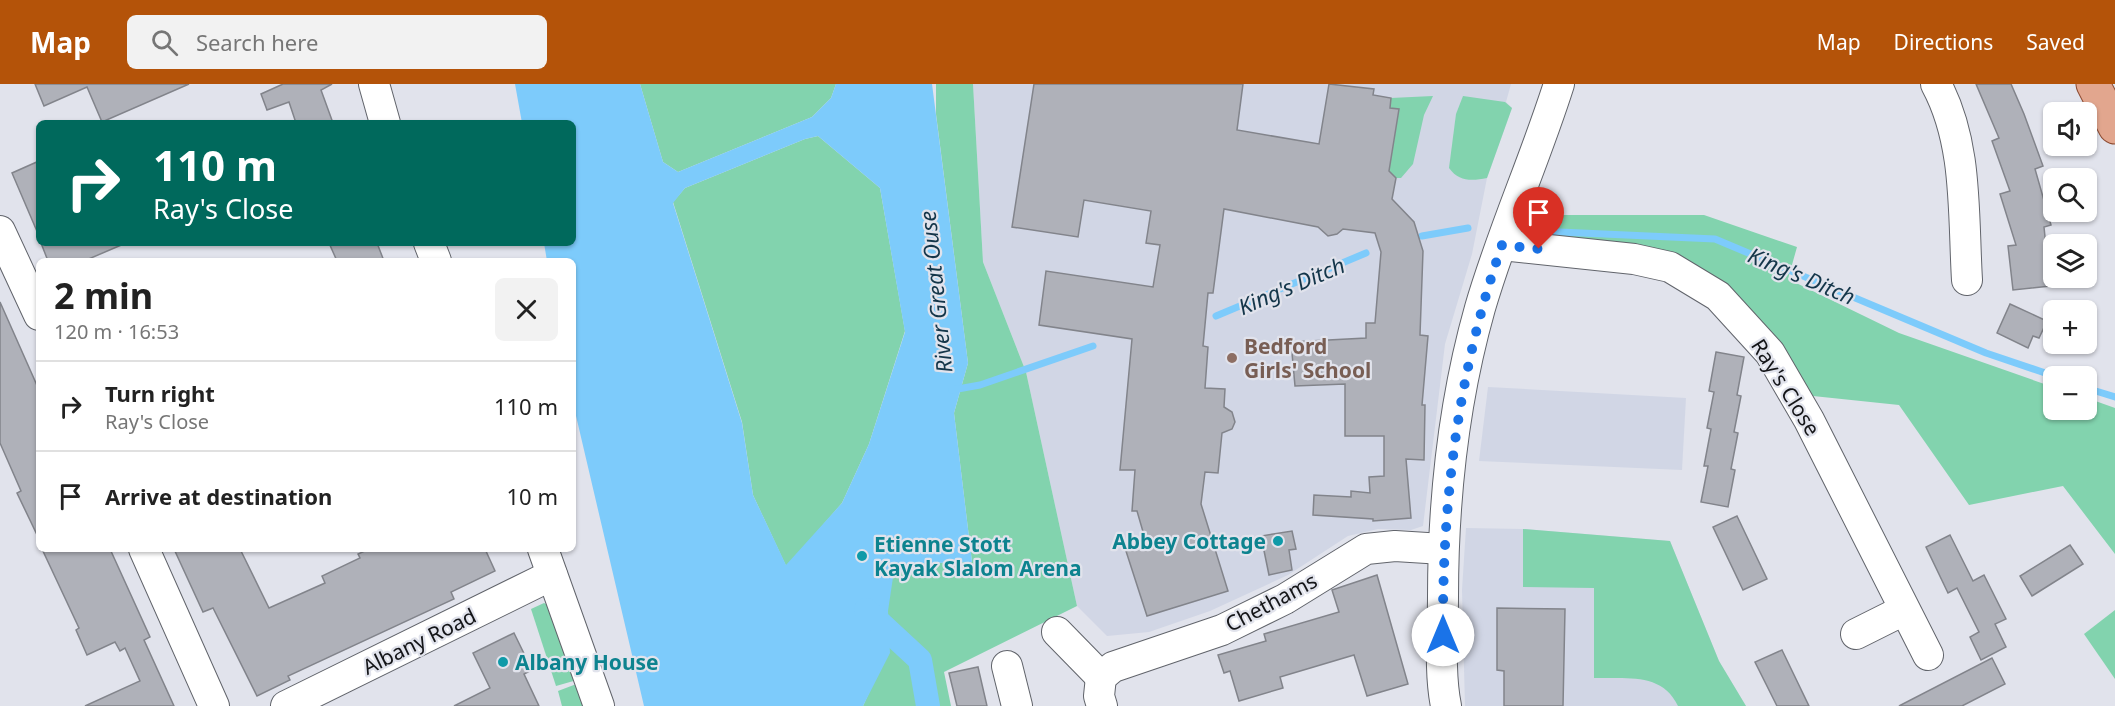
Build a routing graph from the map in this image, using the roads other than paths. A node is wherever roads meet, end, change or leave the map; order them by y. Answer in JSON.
{"nodes":[{"id":1,"x":374,"y":84,"type":"edge"},
{"id":2,"x":1559,"y":84,"type":"edge"},
{"id":3,"x":1936,"y":84,"type":"edge"},
{"id":4,"x":2093,"y":84,"type":"edge"},
{"id":5,"x":384,"y":120,"type":"edge"},
{"id":6,"x":2115,"y":128,"type":"edge"},
{"id":7,"x":0,"y":231,"type":"edge"},
{"id":8,"x":1502,"y":245,"type":"junction"},
{"id":9,"x":1967,"y":280,"type":"dead end"},
{"id":10,"x":36,"y":309,"type":"edge"},
{"id":11,"x":1443,"y":549,"type":"junction"},
{"id":12,"x":145,"y":552,"type":"edge"},
{"id":13,"x":548,"y":562,"type":"edge"},
{"id":14,"x":1904,"y":610,"type":"junction"},
{"id":15,"x":1056,"y":632,"type":"dead end"},
{"id":16,"x":1856,"y":634,"type":"dead end"},
{"id":17,"x":1928,"y":655,"type":"dead end"},
{"id":18,"x":1006,"y":666,"type":"dead end"},
{"id":19,"x":1101,"y":677,"type":"junction"},
{"id":20,"x":214,"y":706,"type":"edge"},
{"id":21,"x":286,"y":706,"type":"edge"},
{"id":22,"x":599,"y":706,"type":"edge"},
{"id":23,"x":1017,"y":706,"type":"edge"},
{"id":24,"x":1102,"y":706,"type":"edge"},
{"id":25,"x":1446,"y":706,"type":"edge"}],
"edges":[{"from":1,"to":5,"type":"street"},
{"from":2,"to":8,"type":"street"},
{"from":3,"to":9,"type":"street"},
{"from":4,"to":6,"type":"main road"},
{"from":7,"to":10,"type":"street"},
{"from":8,"to":11,"type":"street"},
{"from":8,"to":14,"type":"street","name":"Ray's Close"},
{"from":11,"to":19,"type":"street","name":"Chethams"},
{"from":11,"to":25,"type":"street"},
{"from":12,"to":20,"type":"street"},
{"from":13,"to":21,"type":"street","name":"Albany Road"},
{"from":13,"to":22,"type":"street"},
{"from":14,"to":16,"type":"street"},
{"from":14,"to":17,"type":"street","name":"Ray's Close"},
{"from":15,"to":19,"type":"street"},
{"from":18,"to":23,"type":"street"},
{"from":19,"to":24,"type":"street"}]}
